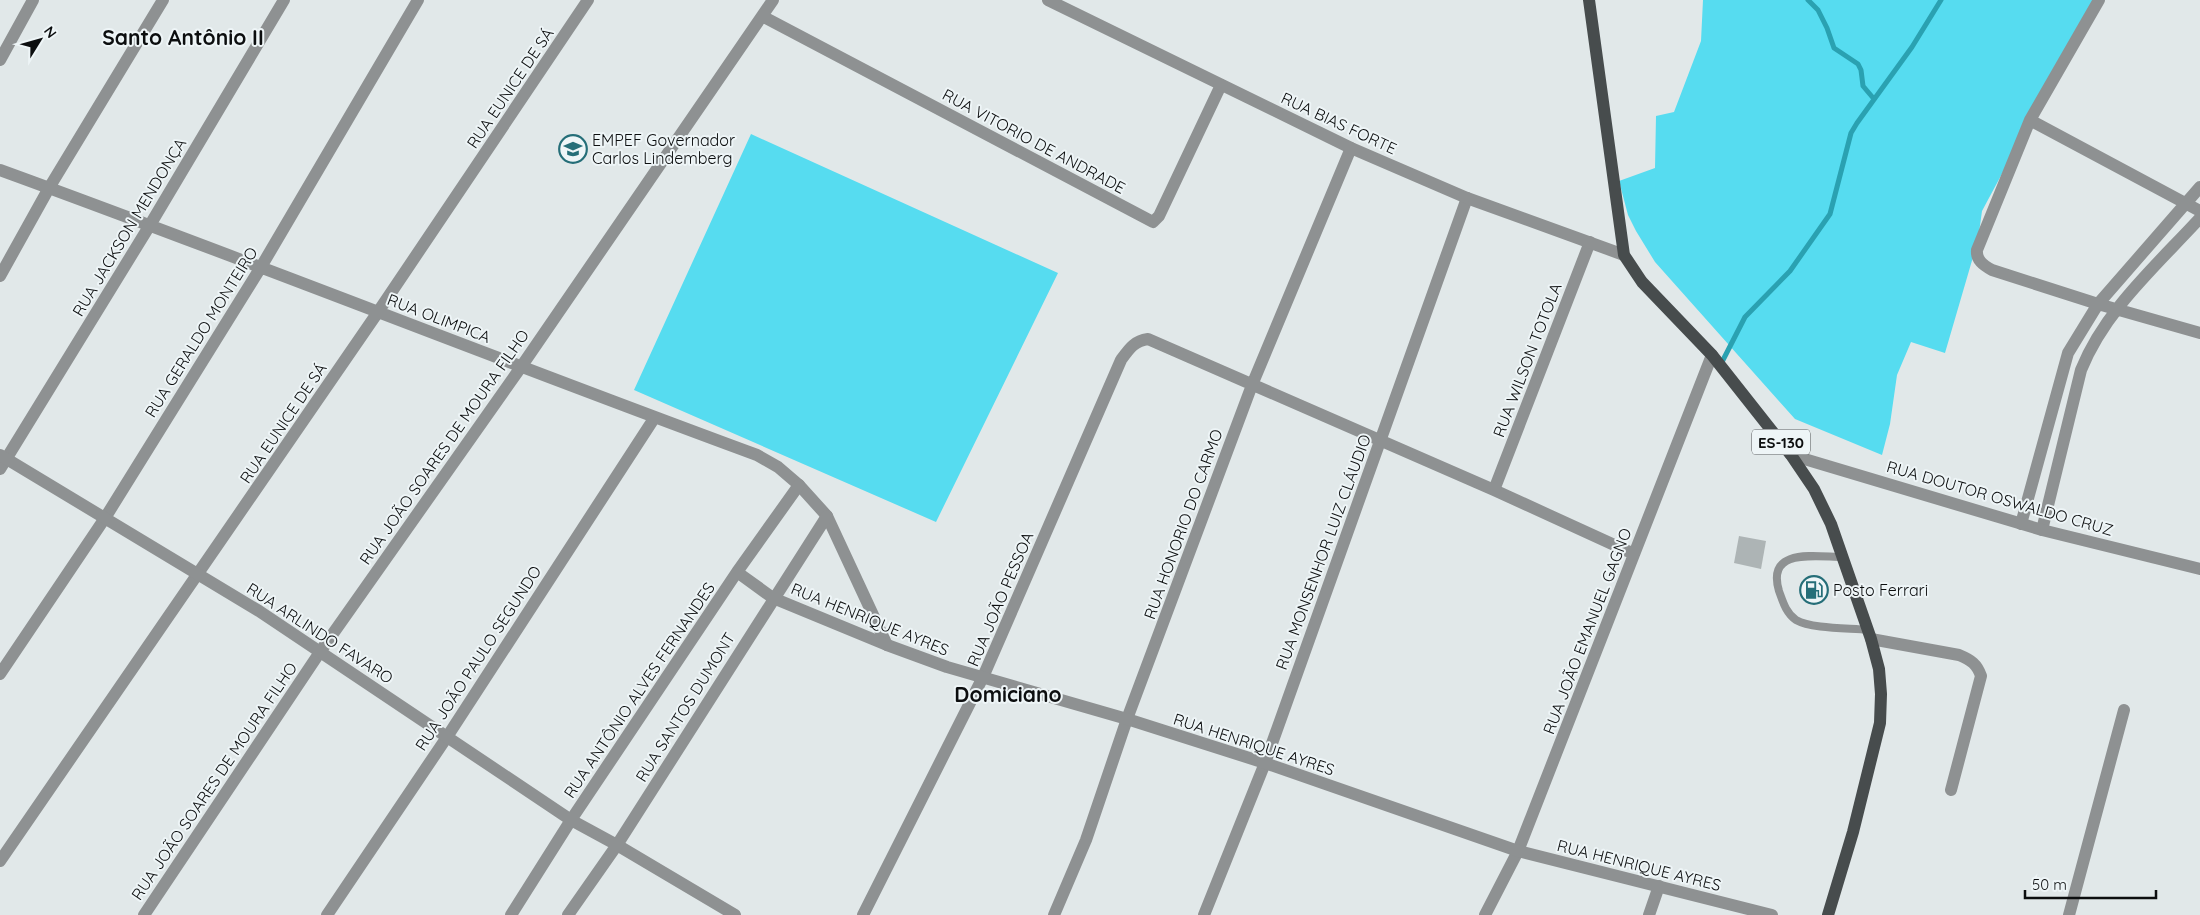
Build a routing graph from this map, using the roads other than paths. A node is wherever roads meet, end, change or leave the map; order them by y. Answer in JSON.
{"nodes":[{"id":1,"x":33,"y":0,"type":"edge"},
{"id":2,"x":163,"y":0,"type":"edge"},
{"id":3,"x":284,"y":0,"type":"edge"},
{"id":4,"x":418,"y":0,"type":"edge"},
{"id":5,"x":588,"y":0,"type":"edge"},
{"id":6,"x":774,"y":0,"type":"edge"},
{"id":7,"x":1048,"y":0,"type":"edge"},
{"id":8,"x":1589,"y":0,"type":"edge"},
{"id":9,"x":2099,"y":0,"type":"edge"},
{"id":10,"x":762,"y":16,"type":"junction"},
{"id":11,"x":0,"y":60,"type":"edge"},
{"id":12,"x":1222,"y":85,"type":"junction"},
{"id":13,"x":2030,"y":120,"type":"junction"},
{"id":14,"x":1351,"y":148,"type":"junction"},
{"id":15,"x":0,"y":170,"type":"edge"},
{"id":16,"x":2200,"y":187,"type":"edge"},
{"id":17,"x":49,"y":188,"type":"junction"},
{"id":18,"x":1467,"y":198,"type":"junction"},
{"id":19,"x":2187,"y":203,"type":"junction"},
{"id":20,"x":2200,"y":211,"type":"edge"},
{"id":21,"x":2200,"y":218,"type":"edge"},
{"id":22,"x":150,"y":225,"type":"junction"},
{"id":23,"x":1590,"y":242,"type":"junction"},
{"id":24,"x":1624,"y":255,"type":"junction"},
{"id":25,"x":261,"y":267,"type":"junction"},
{"id":26,"x":0,"y":276,"type":"edge"},
{"id":27,"x":2098,"y":304,"type":"junction"},
{"id":28,"x":2116,"y":309,"type":"junction"},
{"id":29,"x":378,"y":312,"type":"junction"},
{"id":30,"x":2200,"y":333,"type":"edge"},
{"id":31,"x":1712,"y":356,"type":"junction"},
{"id":32,"x":521,"y":367,"type":"junction"},
{"id":33,"x":1252,"y":385,"type":"junction"},
{"id":34,"x":654,"y":417,"type":"junction"},
{"id":35,"x":1380,"y":441,"type":"junction"},
{"id":36,"x":1792,"y":455,"type":"junction"},
{"id":37,"x":2,"y":461,"type":"edge"},
{"id":38,"x":799,"y":485,"type":"junction"},
{"id":39,"x":1494,"y":490,"type":"junction"},
{"id":40,"x":827,"y":516,"type":"junction"},
{"id":41,"x":105,"y":518,"type":"junction"},
{"id":42,"x":2021,"y":524,"type":"junction"},
{"id":43,"x":2042,"y":530,"type":"junction"},
{"id":44,"x":1634,"y":554,"type":"junction"},
{"id":45,"x":1843,"y":557,"type":"junction"},
{"id":46,"x":2200,"y":570,"type":"edge"},
{"id":47,"x":737,"y":572,"type":"junction"},
{"id":48,"x":199,"y":575,"type":"junction"},
{"id":49,"x":773,"y":598,"type":"junction"},
{"id":50,"x":1869,"y":635,"type":"junction"},
{"id":51,"x":887,"y":645,"type":"junction"},
{"id":52,"x":320,"y":652,"type":"junction"},
{"id":53,"x":0,"y":674,"type":"edge"},
{"id":54,"x":984,"y":677,"type":"junction"},
{"id":55,"x":2124,"y":710,"type":"dead end"},
{"id":56,"x":1127,"y":720,"type":"junction"},
{"id":57,"x":447,"y":737,"type":"junction"},
{"id":58,"x":1265,"y":763,"type":"junction"},
{"id":59,"x":1951,"y":790,"type":"dead end"},
{"id":60,"x":571,"y":820,"type":"junction"},
{"id":61,"x":617,"y":845,"type":"junction"},
{"id":62,"x":1518,"y":851,"type":"junction"},
{"id":63,"x":0,"y":861,"type":"edge"},
{"id":64,"x":1659,"y":886,"type":"junction"},
{"id":65,"x":144,"y":915,"type":"edge"},
{"id":66,"x":327,"y":915,"type":"edge"},
{"id":67,"x":511,"y":915,"type":"edge"},
{"id":68,"x":568,"y":915,"type":"edge"},
{"id":69,"x":735,"y":915,"type":"edge"},
{"id":70,"x":863,"y":915,"type":"edge"},
{"id":71,"x":1054,"y":915,"type":"edge"},
{"id":72,"x":1204,"y":915,"type":"edge"},
{"id":73,"x":1485,"y":915,"type":"edge"},
{"id":74,"x":1649,"y":915,"type":"edge"},
{"id":75,"x":1772,"y":915,"type":"edge"},
{"id":76,"x":1828,"y":915,"type":"edge"},
{"id":77,"x":2068,"y":915,"type":"edge"}],
"edges":[{"from":1,"to":11,"type":"street"},
{"from":2,"to":17,"type":"street"},
{"from":3,"to":22,"type":"street","name":"RUA JACKSON MENDONÇA"},
{"from":4,"to":25,"type":"street","name":"RUA GERALDO MONTEIRO"},
{"from":5,"to":29,"type":"street","name":"RUA EUNICE DE SÁ"},
{"from":6,"to":10,"type":"street","name":"RUA JOÃO SOARES DE MOURA FILHO"},
{"from":7,"to":12,"type":"street","name":"RUA BIAS FORTE"},
{"from":8,"to":24,"type":"main road","number":"ES-130"},
{"from":9,"to":13,"type":"street"},
{"from":10,"to":12,"type":"street","name":"RUA VITORIO DE ANDRADE"},
{"from":10,"to":32,"type":"street","name":"RUA JOÃO SOARES DE MOURA FILHO"},
{"from":12,"to":14,"type":"street","name":"RUA BIAS FORTE"},
{"from":13,"to":19,"type":"street"},
{"from":13,"to":27,"type":"street"},
{"from":14,"to":18,"type":"street","name":"RUA BIAS FORTE"},
{"from":14,"to":33,"type":"street","name":"RUA HONORIO DO CARMO"},
{"from":15,"to":17,"type":"street","name":"RUA OLIMPICA"},
{"from":16,"to":19,"type":"street"},
{"from":17,"to":22,"type":"street","name":"RUA OLIMPICA"},
{"from":17,"to":26,"type":"street"},
{"from":18,"to":23,"type":"street","name":"RUA BIAS FORTE"},
{"from":18,"to":35,"type":"street","name":"RUA MONSENHOR LUIZ CLÁUDIO"},
{"from":19,"to":20,"type":"street"},
{"from":19,"to":27,"type":"street"},
{"from":21,"to":28,"type":"street"},
{"from":22,"to":25,"type":"street","name":"RUA OLIMPICA"},
{"from":22,"to":37,"type":"street","name":"RUA JACKSON MENDONÇA"},
{"from":23,"to":24,"type":"street","name":"RUA BIAS FORTE"},
{"from":23,"to":39,"type":"street","name":"RUA WILSON TOTOLA"},
{"from":24,"to":31,"type":"main road","number":"ES-130"},
{"from":25,"to":29,"type":"street","name":"RUA OLIMPICA"},
{"from":25,"to":41,"type":"street","name":"RUA GERALDO MONTEIRO"},
{"from":27,"to":28,"type":"street"},
{"from":27,"to":42,"type":"street"},
{"from":28,"to":30,"type":"street"},
{"from":28,"to":43,"type":"street"},
{"from":29,"to":32,"type":"street","name":"RUA OLIMPICA"},
{"from":29,"to":48,"type":"street","name":"RUA EUNICE DE SÁ"},
{"from":31,"to":36,"type":"main road","number":"ES-130"},
{"from":31,"to":44,"type":"street","name":"RUA JOÃO EMANUEL GAGNO"},
{"from":32,"to":34,"type":"street","name":"RUA OLIMPICA"},
{"from":32,"to":52,"type":"street","name":"RUA JOÃO SOARES DE MOURA FILHO"},
{"from":33,"to":35,"type":"street"},
{"from":33,"to":54,"type":"street","name":"RUA JOÃO PESSOA"},
{"from":33,"to":56,"type":"street","name":"RUA HONORIO DO CARMO"},
{"from":34,"to":38,"type":"street","name":"RUA OLIMPICA"},
{"from":34,"to":57,"type":"street","name":"RUA JOÃO PAULO SEGUNDO"},
{"from":35,"to":39,"type":"street"},
{"from":35,"to":58,"type":"street","name":"RUA MONSENHOR LUIZ CLÁUDIO"},
{"from":36,"to":42,"type":"street","name":"RUA DOUTOR OSWALDO CRUZ"},
{"from":36,"to":45,"type":"main road","number":"ES-130"},
{"from":37,"to":41,"type":"street","name":"RUA ARLINDO FAVARO"},
{"from":38,"to":40,"type":"street","name":"RUA OLIMPICA"},
{"from":38,"to":47,"type":"street","name":"RUA ANTÔNIO ALVES FERNANDES"},
{"from":39,"to":44,"type":"street"},
{"from":40,"to":49,"type":"street","name":"RUA SANTOS DUMONT"},
{"from":40,"to":51,"type":"street","name":"RUA OLIMPICA"},
{"from":41,"to":48,"type":"street","name":"RUA ARLINDO FAVARO"},
{"from":41,"to":53,"type":"street","name":"RUA GERALDO MONTEIRO"},
{"from":42,"to":43,"type":"street","name":"RUA DOUTOR OSWALDO CRUZ"},
{"from":43,"to":46,"type":"street","name":"RUA DOUTOR OSWALDO CRUZ"},
{"from":44,"to":62,"type":"street","name":"RUA JOÃO EMANUEL GAGNO"},
{"from":45,"to":50,"type":"main road","number":"ES-130"},
{"from":45,"to":50,"type":"lane"},
{"from":47,"to":49,"type":"street","name":"RUA HENRIQUE AYRES"},
{"from":47,"to":60,"type":"street","name":"RUA ANTÔNIO ALVES FERNANDES"},
{"from":48,"to":52,"type":"street","name":"RUA ARLINDO FAVARO"},
{"from":48,"to":63,"type":"street","name":"RUA EUNICE DE SÁ"},
{"from":49,"to":51,"type":"street","name":"RUA HENRIQUE AYRES"},
{"from":49,"to":61,"type":"street","name":"RUA SANTOS DUMONT"},
{"from":50,"to":59,"type":"street"},
{"from":50,"to":76,"type":"main road","number":"ES-130"},
{"from":51,"to":54,"type":"street","name":"RUA HENRIQUE AYRES"},
{"from":52,"to":57,"type":"street","name":"RUA ARLINDO FAVARO"},
{"from":52,"to":65,"type":"street","name":"RUA JOÃO SOARES DE MOURA FILHO"},
{"from":54,"to":56,"type":"street","name":"RUA HENRIQUE AYRES"},
{"from":54,"to":70,"type":"street","name":"RUA JOÃO PESSOA"},
{"from":55,"to":77,"type":"street"},
{"from":56,"to":58,"type":"street","name":"RUA HENRIQUE AYRES"},
{"from":56,"to":71,"type":"street","name":"RUA HONORIO DO CARMO"},
{"from":57,"to":60,"type":"street","name":"RUA ARLINDO FAVARO"},
{"from":57,"to":66,"type":"street","name":"RUA JOÃO PAULO SEGUNDO"},
{"from":58,"to":62,"type":"street","name":"RUA HENRIQUE AYRES"},
{"from":58,"to":72,"type":"street","name":"RUA MONSENHOR LUIZ CLÁUDIO"},
{"from":60,"to":61,"type":"street","name":"RUA ARLINDO FAVARO"},
{"from":60,"to":67,"type":"street","name":"RUA ANTÔNIO ALVES FERNANDES"},
{"from":61,"to":68,"type":"street","name":"RUA SANTOS DUMONT"},
{"from":61,"to":69,"type":"street","name":"RUA ARLINDO FAVARO"},
{"from":62,"to":64,"type":"street","name":"RUA HENRIQUE AYRES"},
{"from":62,"to":73,"type":"street","name":"RUA JOÃO EMANUEL GAGNO"},
{"from":64,"to":74,"type":"street"},
{"from":64,"to":75,"type":"street","name":"RUA HENRIQUE AYRES"}]}
